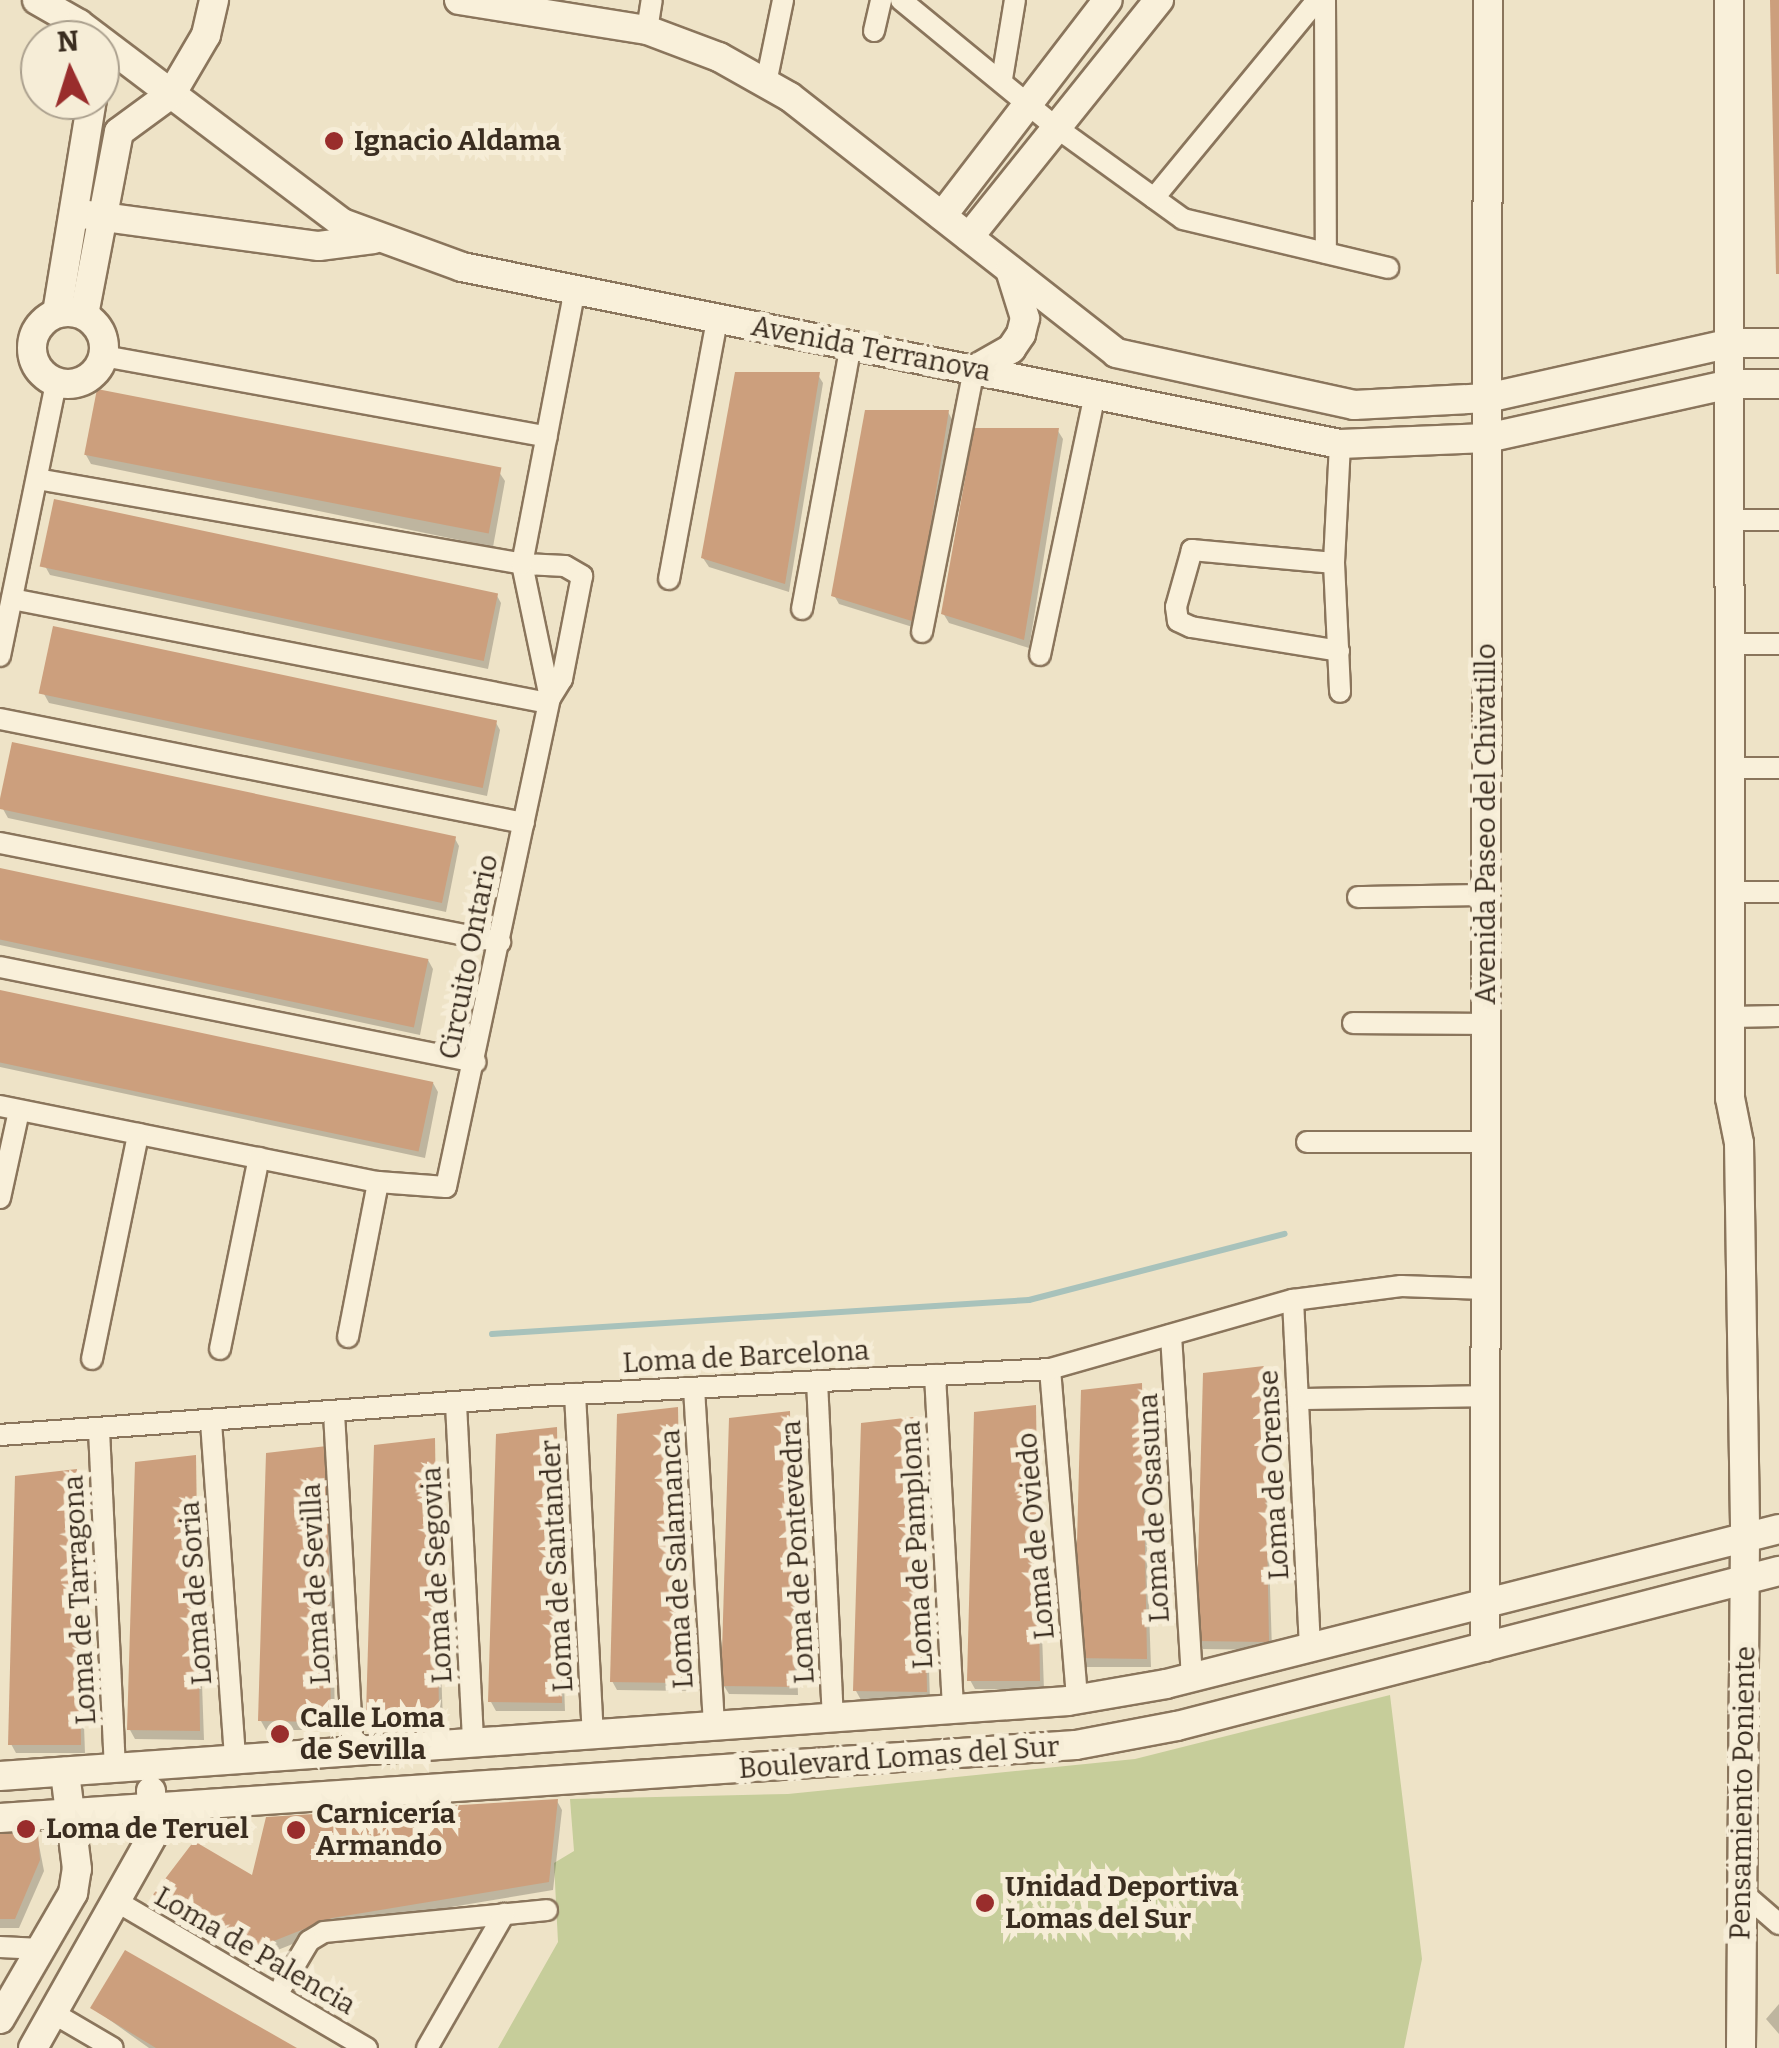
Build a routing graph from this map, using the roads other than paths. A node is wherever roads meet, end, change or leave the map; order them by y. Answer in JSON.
{"nodes":[{"id":1,"x":36,"y":0,"type":"edge"},
{"id":2,"x":214,"y":0,"type":"edge"},
{"id":3,"x":458,"y":0,"type":"edge"},
{"id":4,"x":652,"y":0,"type":"edge"},
{"id":5,"x":783,"y":0,"type":"edge"},
{"id":6,"x":880,"y":0,"type":"edge"},
{"id":7,"x":902,"y":0,"type":"edge"},
{"id":8,"x":1015,"y":0,"type":"edge"},
{"id":9,"x":1108,"y":0,"type":"edge"},
{"id":10,"x":1159,"y":0,"type":"edge"},
{"id":11,"x":1317,"y":0,"type":"edge"},
{"id":12,"x":1325,"y":0,"type":"edge"},
{"id":13,"x":1488,"y":0,"type":"edge"},
{"id":14,"x":1729,"y":0,"type":"edge"},
{"id":15,"x":530,"y":5,"type":"edge"},
{"id":16,"x":63,"y":20,"type":"edge"},
{"id":17,"x":648,"y":30,"type":"junction"},
{"id":18,"x":874,"y":31,"type":"dead end"},
{"id":19,"x":120,"y":60,"type":"edge"},
{"id":20,"x":1002,"y":79,"type":"junction"},
{"id":21,"x":766,"y":83,"type":"junction"},
{"id":22,"x":172,"y":93,"type":"junction"},
{"id":23,"x":1030,"y":102,"type":"junction"},
{"id":24,"x":89,"y":120,"type":"edge"},
{"id":25,"x":1057,"y":128,"type":"junction"},
{"id":26,"x":1154,"y":198,"type":"junction"},
{"id":27,"x":74,"y":213,"type":"junction"},
{"id":28,"x":942,"y":216,"type":"junction"},
{"id":29,"x":103,"y":218,"type":"junction"},
{"id":30,"x":969,"y":238,"type":"junction"},
{"id":31,"x":374,"y":240,"type":"junction"},
{"id":32,"x":1326,"y":253,"type":"junction"},
{"id":33,"x":1388,"y":268,"type":"dead end"},
{"id":34,"x":1010,"y":270,"type":"junction"},
{"id":35,"x":575,"y":290,"type":"junction"},
{"id":36,"x":71,"y":314,"type":"junction"},
{"id":37,"x":718,"y":318,"type":"junction"},
{"id":38,"x":1730,"y":344,"type":"junction"},
{"id":39,"x":1779,"y":344,"type":"edge"},
{"id":40,"x":851,"y":345,"type":"junction"},
{"id":41,"x":1116,"y":353,"type":"junction"},
{"id":42,"x":103,"y":356,"type":"junction"},
{"id":43,"x":974,"y":370,"type":"junction"},
{"id":44,"x":56,"y":383,"type":"junction"},
{"id":45,"x":1731,"y":384,"type":"junction"},
{"id":46,"x":1779,"y":384,"type":"edge"},
{"id":47,"x":1095,"y":394,"type":"junction"},
{"id":48,"x":1487,"y":398,"type":"junction"},
{"id":49,"x":547,"y":437,"type":"junction"},
{"id":50,"x":1487,"y":438,"type":"junction"},
{"id":51,"x":1340,"y":444,"type":"junction"},
{"id":52,"x":36,"y":479,"type":"junction"},
{"id":53,"x":1731,"y":520,"type":"junction"},
{"id":54,"x":1779,"y":520,"type":"edge"},
{"id":55,"x":1334,"y":563,"type":"junction"},
{"id":56,"x":522,"y":564,"type":"junction"},
{"id":57,"x":669,"y":579,"type":"dead end"},
{"id":58,"x":12,"y":599,"type":"junction"},
{"id":59,"x":802,"y":609,"type":"dead end"},
{"id":60,"x":922,"y":632,"type":"dead end"},
{"id":61,"x":1731,"y":644,"type":"junction"},
{"id":62,"x":1779,"y":644,"type":"edge"},
{"id":63,"x":1339,"y":651,"type":"junction"},
{"id":64,"x":1040,"y":655,"type":"dead end"},
{"id":65,"x":0,"y":656,"type":"edge"},
{"id":66,"x":1340,"y":692,"type":"dead end"},
{"id":67,"x":549,"y":701,"type":"junction"},
{"id":68,"x":0,"y":719,"type":"edge"},
{"id":69,"x":1731,"y":768,"type":"junction"},
{"id":70,"x":1779,"y":768,"type":"edge"},
{"id":71,"x":524,"y":822,"type":"junction"},
{"id":72,"x":0,"y":842,"type":"edge"},
{"id":73,"x":1730,"y":892,"type":"junction"},
{"id":74,"x":1779,"y":892,"type":"edge"},
{"id":75,"x":1486,"y":895,"type":"junction"},
{"id":76,"x":1358,"y":897,"type":"dead end"},
{"id":77,"x":500,"y":942,"type":"junction"},
{"id":78,"x":0,"y":968,"type":"edge"},
{"id":79,"x":1779,"y":1016,"type":"edge"},
{"id":80,"x":1731,"y":1017,"type":"junction"},
{"id":81,"x":1353,"y":1023,"type":"dead end"},
{"id":82,"x":1486,"y":1024,"type":"junction"},
{"id":83,"x":476,"y":1062,"type":"junction"},
{"id":84,"x":10,"y":1108,"type":"edge"},
{"id":85,"x":138,"y":1134,"type":"junction"},
{"id":86,"x":1307,"y":1142,"type":"dead end"},
{"id":87,"x":1486,"y":1142,"type":"junction"},
{"id":88,"x":259,"y":1158,"type":"junction"},
{"id":89,"x":378,"y":1182,"type":"junction"},
{"id":90,"x":0,"y":1198,"type":"edge"},
{"id":91,"x":1486,"y":1289,"type":"junction"},
{"id":92,"x":1293,"y":1300,"type":"junction"},
{"id":93,"x":1172,"y":1335,"type":"junction"},
{"id":94,"x":348,"y":1337,"type":"dead end"},
{"id":95,"x":220,"y":1350,"type":"dead end"},
{"id":96,"x":92,"y":1359,"type":"dead end"},
{"id":97,"x":1050,"y":1369,"type":"junction"},
{"id":98,"x":935,"y":1375,"type":"junction"},
{"id":99,"x":817,"y":1381,"type":"junction"},
{"id":100,"x":694,"y":1388,"type":"junction"},
{"id":101,"x":575,"y":1394,"type":"junction"},
{"id":102,"x":1485,"y":1396,"type":"junction"},
{"id":103,"x":1298,"y":1399,"type":"junction"},
{"id":104,"x":456,"y":1404,"type":"junction"},
{"id":105,"x":334,"y":1413,"type":"junction"},
{"id":106,"x":212,"y":1422,"type":"junction"},
{"id":107,"x":100,"y":1430,"type":"junction"},
{"id":108,"x":0,"y":1434,"type":"edge"},
{"id":109,"x":1779,"y":1529,"type":"edge"},
{"id":110,"x":1745,"y":1538,"type":"junction"},
{"id":111,"x":1779,"y":1571,"type":"edge"},
{"id":112,"x":1745,"y":1580,"type":"junction"},
{"id":113,"x":1485,"y":1604,"type":"junction"},
{"id":114,"x":1485,"y":1647,"type":"junction"},
{"id":115,"x":1310,"y":1648,"type":"junction"},
{"id":116,"x":1192,"y":1678,"type":"junction"},
{"id":117,"x":1077,"y":1699,"type":"junction"},
{"id":118,"x":953,"y":1712,"type":"junction"},
{"id":119,"x":833,"y":1719,"type":"junction"},
{"id":120,"x":775,"y":1724,"type":"junction"},
{"id":121,"x":714,"y":1727,"type":"junction"},
{"id":122,"x":593,"y":1736,"type":"junction"},
{"id":123,"x":473,"y":1744,"type":"junction"},
{"id":124,"x":352,"y":1752,"type":"junction"},
{"id":125,"x":235,"y":1760,"type":"junction"},
{"id":126,"x":150,"y":1766,"type":"junction"},
{"id":127,"x":778,"y":1767,"type":"junction"},
{"id":128,"x":115,"y":1768,"type":"junction"},
{"id":129,"x":65,"y":1772,"type":"junction"},
{"id":130,"x":0,"y":1776,"type":"edge"},
{"id":131,"x":152,"y":1808,"type":"junction"},
{"id":132,"x":69,"y":1813,"type":"junction"},
{"id":133,"x":0,"y":1818,"type":"edge"},
{"id":134,"x":1742,"y":1892,"type":"junction"},
{"id":135,"x":116,"y":1901,"type":"junction"},
{"id":136,"x":547,"y":1910,"type":"dead end"},
{"id":137,"x":504,"y":1914,"type":"junction"},
{"id":138,"x":1779,"y":1924,"type":"edge"},
{"id":139,"x":0,"y":1947,"type":"edge"},
{"id":140,"x":41,"y":1949,"type":"junction"},
{"id":141,"x":277,"y":1995,"type":"junction"},
{"id":142,"x":53,"y":2013,"type":"junction"},
{"id":143,"x":0,"y":2020,"type":"edge"},
{"id":144,"x":34,"y":2048,"type":"edge"},
{"id":145,"x":113,"y":2048,"type":"edge"},
{"id":146,"x":367,"y":2048,"type":"edge"},
{"id":147,"x":426,"y":2048,"type":"edge"},
{"id":148,"x":1740,"y":2048,"type":"edge"}],
"edges":[{"from":1,"to":16,"type":"street","name":"Avenida Terranova"},
{"from":2,"to":22,"type":"street"},
{"from":3,"to":15,"type":"street"},
{"from":4,"to":17,"type":"street"},
{"from":5,"to":21,"type":"street"},
{"from":6,"to":18,"type":"street"},
{"from":7,"to":20,"type":"street"},
{"from":8,"to":20,"type":"street"},
{"from":9,"to":23,"type":"street"},
{"from":10,"to":25,"type":"street"},
{"from":11,"to":26,"type":"street"},
{"from":12,"to":32,"type":"street"},
{"from":13,"to":48,"type":"street","name":"Avenida Paseo del Chivatillo"},
{"from":14,"to":38,"type":"street"},
{"from":15,"to":17,"type":"street"},
{"from":17,"to":21,"type":"street"},
{"from":19,"to":22,"type":"street","name":"Avenida Terranova"},
{"from":20,"to":23,"type":"street"},
{"from":21,"to":28,"type":"street"},
{"from":22,"to":29,"type":"street"},
{"from":22,"to":31,"type":"street","name":"Avenida Terranova"},
{"from":23,"to":25,"type":"street"},
{"from":23,"to":28,"type":"street"},
{"from":24,"to":27,"type":"street"},
{"from":25,"to":26,"type":"street"},
{"from":25,"to":30,"type":"street"},
{"from":26,"to":32,"type":"street"},
{"from":27,"to":29,"type":"street"},
{"from":27,"to":36,"type":"street"},
{"from":28,"to":30,"type":"street"},
{"from":29,"to":31,"type":"street"},
{"from":29,"to":36,"type":"street"},
{"from":30,"to":34,"type":"street"},
{"from":31,"to":35,"type":"street","name":"Avenida Terranova"},
{"from":32,"to":33,"type":"street"},
{"from":34,"to":41,"type":"street"},
{"from":34,"to":43,"type":"street"},
{"from":35,"to":37,"type":"street","name":"Avenida Terranova"},
{"from":35,"to":49,"type":"street","name":"Circuito Ontario"},
{"from":36,"to":42,"type":"street"},
{"from":36,"to":44,"type":"street"},
{"from":37,"to":40,"type":"street","name":"Avenida Terranova"},
{"from":37,"to":57,"type":"street"},
{"from":38,"to":39,"type":"street"},
{"from":38,"to":45,"type":"street"},
{"from":38,"to":48,"type":"street"},
{"from":40,"to":43,"type":"street","name":"Avenida Terranova"},
{"from":40,"to":59,"type":"street"},
{"from":41,"to":47,"type":"street"},
{"from":41,"to":48,"type":"street"},
{"from":42,"to":44,"type":"street"},
{"from":42,"to":49,"type":"street"},
{"from":43,"to":47,"type":"street","name":"Avenida Terranova"},
{"from":43,"to":60,"type":"street"},
{"from":44,"to":52,"type":"street"},
{"from":45,"to":46,"type":"street","name":"Avenida Terranova"},
{"from":45,"to":50,"type":"street","name":"Avenida Terranova"},
{"from":45,"to":53,"type":"street"},
{"from":47,"to":51,"type":"street","name":"Avenida Terranova"},
{"from":47,"to":64,"type":"street"},
{"from":48,"to":50,"type":"street","name":"Avenida Paseo del Chivatillo"},
{"from":49,"to":56,"type":"street","name":"Circuito Ontario"},
{"from":50,"to":51,"type":"street","name":"Avenida Terranova"},
{"from":50,"to":75,"type":"street","name":"Avenida Paseo del Chivatillo"},
{"from":51,"to":55,"type":"street"},
{"from":52,"to":56,"type":"street"},
{"from":52,"to":58,"type":"street"},
{"from":53,"to":54,"type":"street"},
{"from":53,"to":61,"type":"street"},
{"from":55,"to":63,"type":"street"},
{"from":55,"to":63,"type":"street"},
{"from":56,"to":67,"type":"street","name":"Circuito Ontario"},
{"from":56,"to":67,"type":"street"},
{"from":58,"to":65,"type":"street"},
{"from":58,"to":67,"type":"street"},
{"from":61,"to":62,"type":"street"},
{"from":61,"to":69,"type":"street"},
{"from":63,"to":66,"type":"street"},
{"from":67,"to":71,"type":"street","name":"Circuito Ontario"},
{"from":68,"to":71,"type":"street"},
{"from":69,"to":70,"type":"street"},
{"from":69,"to":73,"type":"street"},
{"from":71,"to":77,"type":"street","name":"Circuito Ontario"},
{"from":72,"to":77,"type":"street"},
{"from":73,"to":74,"type":"street"},
{"from":73,"to":80,"type":"street"},
{"from":75,"to":76,"type":"street"},
{"from":75,"to":82,"type":"street","name":"Avenida Paseo del Chivatillo"},
{"from":77,"to":83,"type":"street","name":"Circuito Ontario"},
{"from":78,"to":83,"type":"street"},
{"from":79,"to":80,"type":"street"},
{"from":80,"to":110,"type":"street"},
{"from":81,"to":82,"type":"street"},
{"from":82,"to":87,"type":"street","name":"Avenida Paseo del Chivatillo"},
{"from":83,"to":89,"type":"street","name":"Circuito Ontario"},
{"from":84,"to":85,"type":"street","name":"Circuito Ontario"},
{"from":84,"to":90,"type":"street"},
{"from":85,"to":88,"type":"street","name":"Circuito Ontario"},
{"from":85,"to":96,"type":"street"},
{"from":86,"to":87,"type":"street"},
{"from":87,"to":91,"type":"street","name":"Avenida Paseo del Chivatillo"},
{"from":88,"to":89,"type":"street","name":"Circuito Ontario"},
{"from":88,"to":95,"type":"street"},
{"from":89,"to":94,"type":"street"},
{"from":91,"to":92,"type":"street","name":"Loma de Barcelona"},
{"from":91,"to":102,"type":"street","name":"Avenida Paseo del Chivatillo"},
{"from":92,"to":93,"type":"street","name":"Loma de Barcelona"},
{"from":92,"to":103,"type":"street","name":"Loma de Orense"},
{"from":93,"to":97,"type":"street","name":"Loma de Barcelona"},
{"from":93,"to":116,"type":"street","name":"Loma de Osasuna"},
{"from":97,"to":98,"type":"street","name":"Loma de Barcelona"},
{"from":97,"to":117,"type":"street","name":"Loma de Oviedo"},
{"from":98,"to":99,"type":"street","name":"Loma de Barcelona"},
{"from":98,"to":118,"type":"street","name":"Loma de Pamplona"},
{"from":99,"to":100,"type":"street","name":"Loma de Barcelona"},
{"from":99,"to":119,"type":"street","name":"Loma de Pontevedra"},
{"from":100,"to":101,"type":"street","name":"Loma de Barcelona"},
{"from":100,"to":121,"type":"street","name":"Loma de Salamanca"},
{"from":101,"to":104,"type":"street","name":"Loma de Barcelona"},
{"from":101,"to":122,"type":"street","name":"Loma de Santander"},
{"from":102,"to":103,"type":"street"},
{"from":102,"to":113,"type":"street","name":"Avenida Paseo del Chivatillo"},
{"from":103,"to":115,"type":"street","name":"Loma de Orense"},
{"from":104,"to":105,"type":"street","name":"Loma de Barcelona"},
{"from":104,"to":123,"type":"street","name":"Loma de Segovia"},
{"from":105,"to":106,"type":"street","name":"Loma de Barcelona"},
{"from":105,"to":124,"type":"street","name":"Loma de Sevilla"},
{"from":106,"to":107,"type":"street","name":"Loma de Barcelona"},
{"from":106,"to":125,"type":"street","name":"Loma de Soria"},
{"from":107,"to":108,"type":"street","name":"Loma de Barcelona"},
{"from":107,"to":128,"type":"street","name":"Loma de Tarragona"},
{"from":109,"to":110,"type":"street","name":"Boulevard Lomas del Sur"},
{"from":110,"to":112,"type":"street","name":"Pensamiento Poniente"},
{"from":110,"to":113,"type":"street","name":"Boulevard Lomas del Sur"},
{"from":111,"to":112,"type":"street","name":"Boulevard Lomas del Sur"},
{"from":112,"to":114,"type":"street","name":"Boulevard Lomas del Sur"},
{"from":112,"to":134,"type":"street","name":"Pensamiento Poniente"},
{"from":113,"to":114,"type":"street","name":"Avenida Paseo del Chivatillo"},
{"from":113,"to":115,"type":"street","name":"Boulevard Lomas del Sur"},
{"from":114,"to":127,"type":"street","name":"Boulevard Lomas del Sur"},
{"from":115,"to":116,"type":"street","name":"Boulevard Lomas del Sur"},
{"from":116,"to":117,"type":"street","name":"Boulevard Lomas del Sur"},
{"from":117,"to":118,"type":"street","name":"Boulevard Lomas del Sur"},
{"from":118,"to":119,"type":"street","name":"Boulevard Lomas del Sur"},
{"from":119,"to":120,"type":"street","name":"Boulevard Lomas del Sur"},
{"from":120,"to":121,"type":"street","name":"Boulevard Lomas del Sur"},
{"from":120,"to":127,"type":"street"},
{"from":121,"to":122,"type":"street","name":"Boulevard Lomas del Sur"},
{"from":122,"to":123,"type":"street","name":"Boulevard Lomas del Sur"},
{"from":123,"to":124,"type":"street","name":"Boulevard Lomas del Sur"},
{"from":124,"to":125,"type":"street","name":"Boulevard Lomas del Sur"},
{"from":125,"to":126,"type":"street","name":"Boulevard Lomas del Sur"},
{"from":126,"to":128,"type":"street","name":"Boulevard Lomas del Sur"},
{"from":126,"to":131,"type":"street"},
{"from":127,"to":131,"type":"street","name":"Boulevard Lomas del Sur"},
{"from":128,"to":129,"type":"street","name":"Boulevard Lomas del Sur"},
{"from":129,"to":130,"type":"street","name":"Boulevard Lomas del Sur"},
{"from":129,"to":132,"type":"street"},
{"from":131,"to":132,"type":"street","name":"Boulevard Lomas del Sur"},
{"from":131,"to":135,"type":"street"},
{"from":132,"to":133,"type":"street","name":"Boulevard Lomas del Sur"},
{"from":132,"to":140,"type":"street"},
{"from":134,"to":138,"type":"street"},
{"from":134,"to":148,"type":"street","name":"Pensamiento Poniente"},
{"from":135,"to":141,"type":"street","name":"Loma de Palencia"},
{"from":135,"to":142,"type":"street"},
{"from":136,"to":137,"type":"street"},
{"from":137,"to":141,"type":"street"},
{"from":137,"to":147,"type":"street"},
{"from":139,"to":140,"type":"street"},
{"from":140,"to":143,"type":"street"},
{"from":141,"to":146,"type":"street","name":"Loma de Palencia"},
{"from":142,"to":144,"type":"street"},
{"from":142,"to":145,"type":"street"}]}
